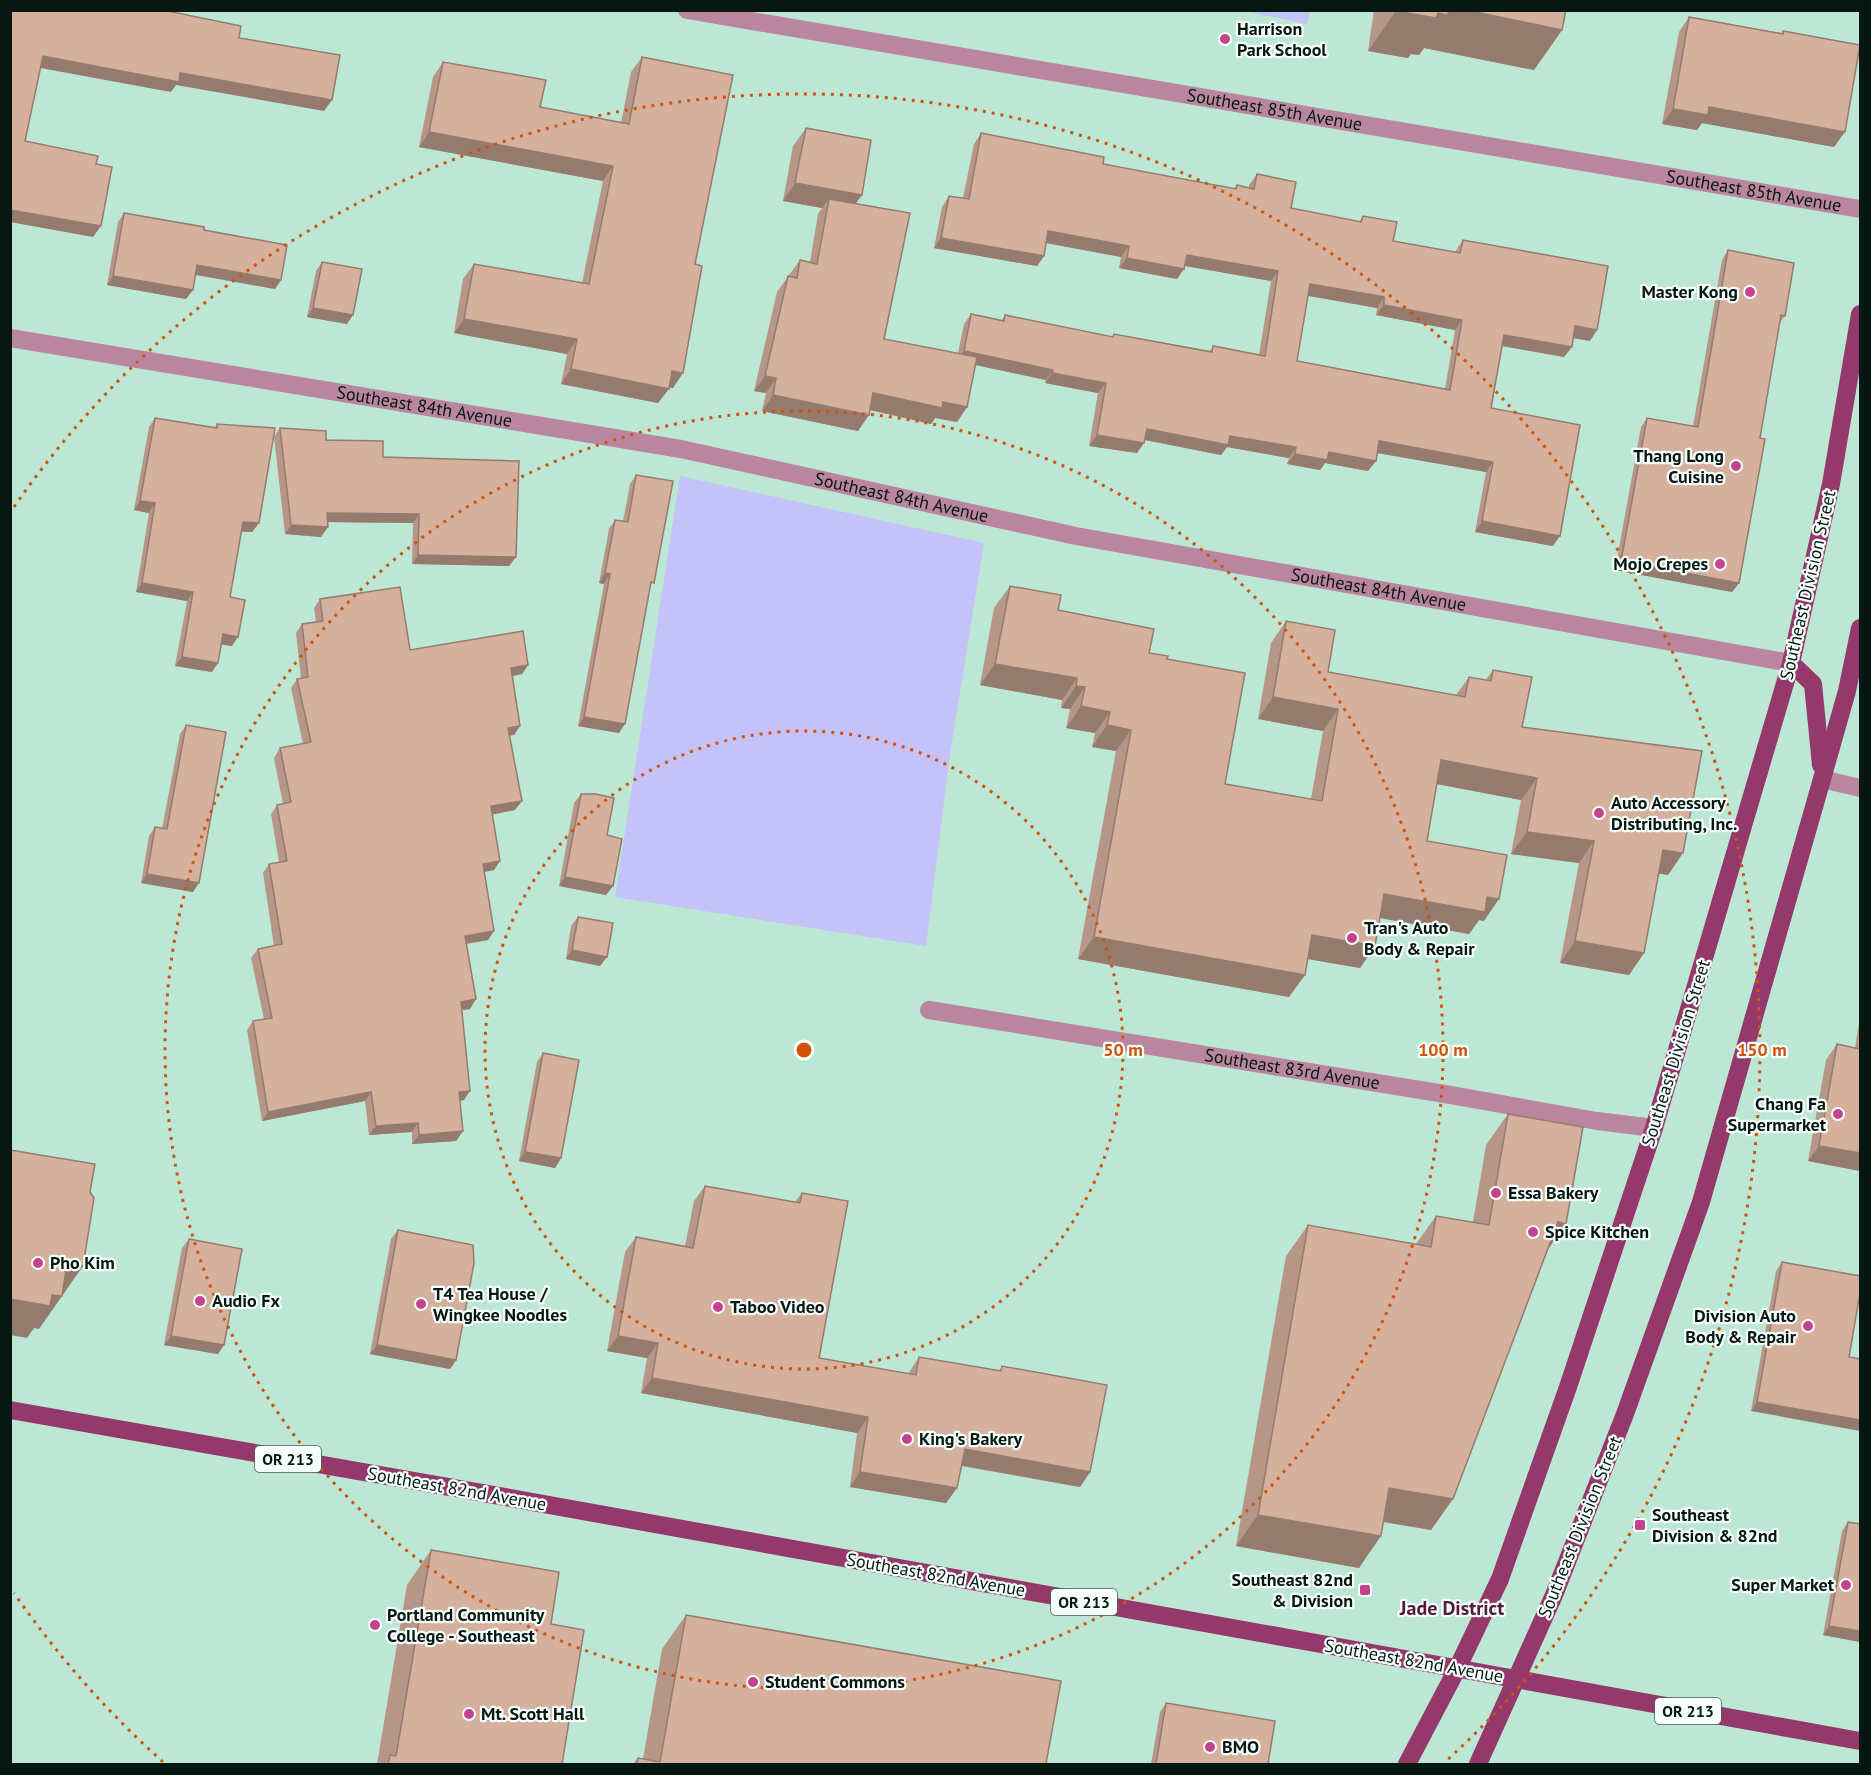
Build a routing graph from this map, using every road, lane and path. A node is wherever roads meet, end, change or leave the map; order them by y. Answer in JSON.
{"nodes":[{"id":1,"x":687,"y":10,"type":"edge"},
{"id":2,"x":1860,"y":209,"type":"edge"},
{"id":3,"x":1860,"y":314,"type":"edge"},
{"id":4,"x":10,"y":338,"type":"edge"},
{"id":5,"x":1860,"y":628,"type":"edge"},
{"id":6,"x":1791,"y":663,"type":"junction"},
{"id":7,"x":1822,"y":779,"type":"junction"},
{"id":8,"x":1860,"y":788,"type":"edge"},
{"id":9,"x":929,"y":1010,"type":"dead end"},
{"id":10,"x":1654,"y":1128,"type":"junction"},
{"id":11,"x":10,"y":1410,"type":"edge"},
{"id":12,"x":1457,"y":1669,"type":"junction"},
{"id":13,"x":1516,"y":1680,"type":"junction"},
{"id":14,"x":1860,"y":1741,"type":"edge"},
{"id":15,"x":1407,"y":1764,"type":"edge"},
{"id":16,"x":1478,"y":1764,"type":"edge"}],
"edges":[{"from":1,"to":2,"type":"street","name":"Southeast 85th Avenue"},
{"from":3,"to":6,"type":"main road","name":"Southeast Division Street"},
{"from":4,"to":6,"type":"street","name":"Southeast 84th Avenue"},
{"from":5,"to":7,"type":"main road","name":"Southeast Division Street"},
{"from":6,"to":7,"type":"main road"},
{"from":6,"to":10,"type":"main road","name":"Southeast Division Street"},
{"from":7,"to":8,"type":"street"},
{"from":7,"to":13,"type":"main road","name":"Southeast Division Street"},
{"from":9,"to":10,"type":"street","name":"Southeast 83rd Avenue"},
{"from":10,"to":12,"type":"main road","name":"Southeast Division Street"},
{"from":11,"to":12,"type":"main road","name":"Southeast 82nd Avenue","number":"OR 213"},
{"from":12,"to":13,"type":"main road","name":"Southeast 82nd Avenue","number":"OR 213"},
{"from":12,"to":15,"type":"main road","name":"Southeast Division Street"},
{"from":13,"to":14,"type":"main road","name":"Southeast 82nd Avenue","number":"OR 213"},
{"from":13,"to":16,"type":"main road","name":"Southeast Division Street"}]}
